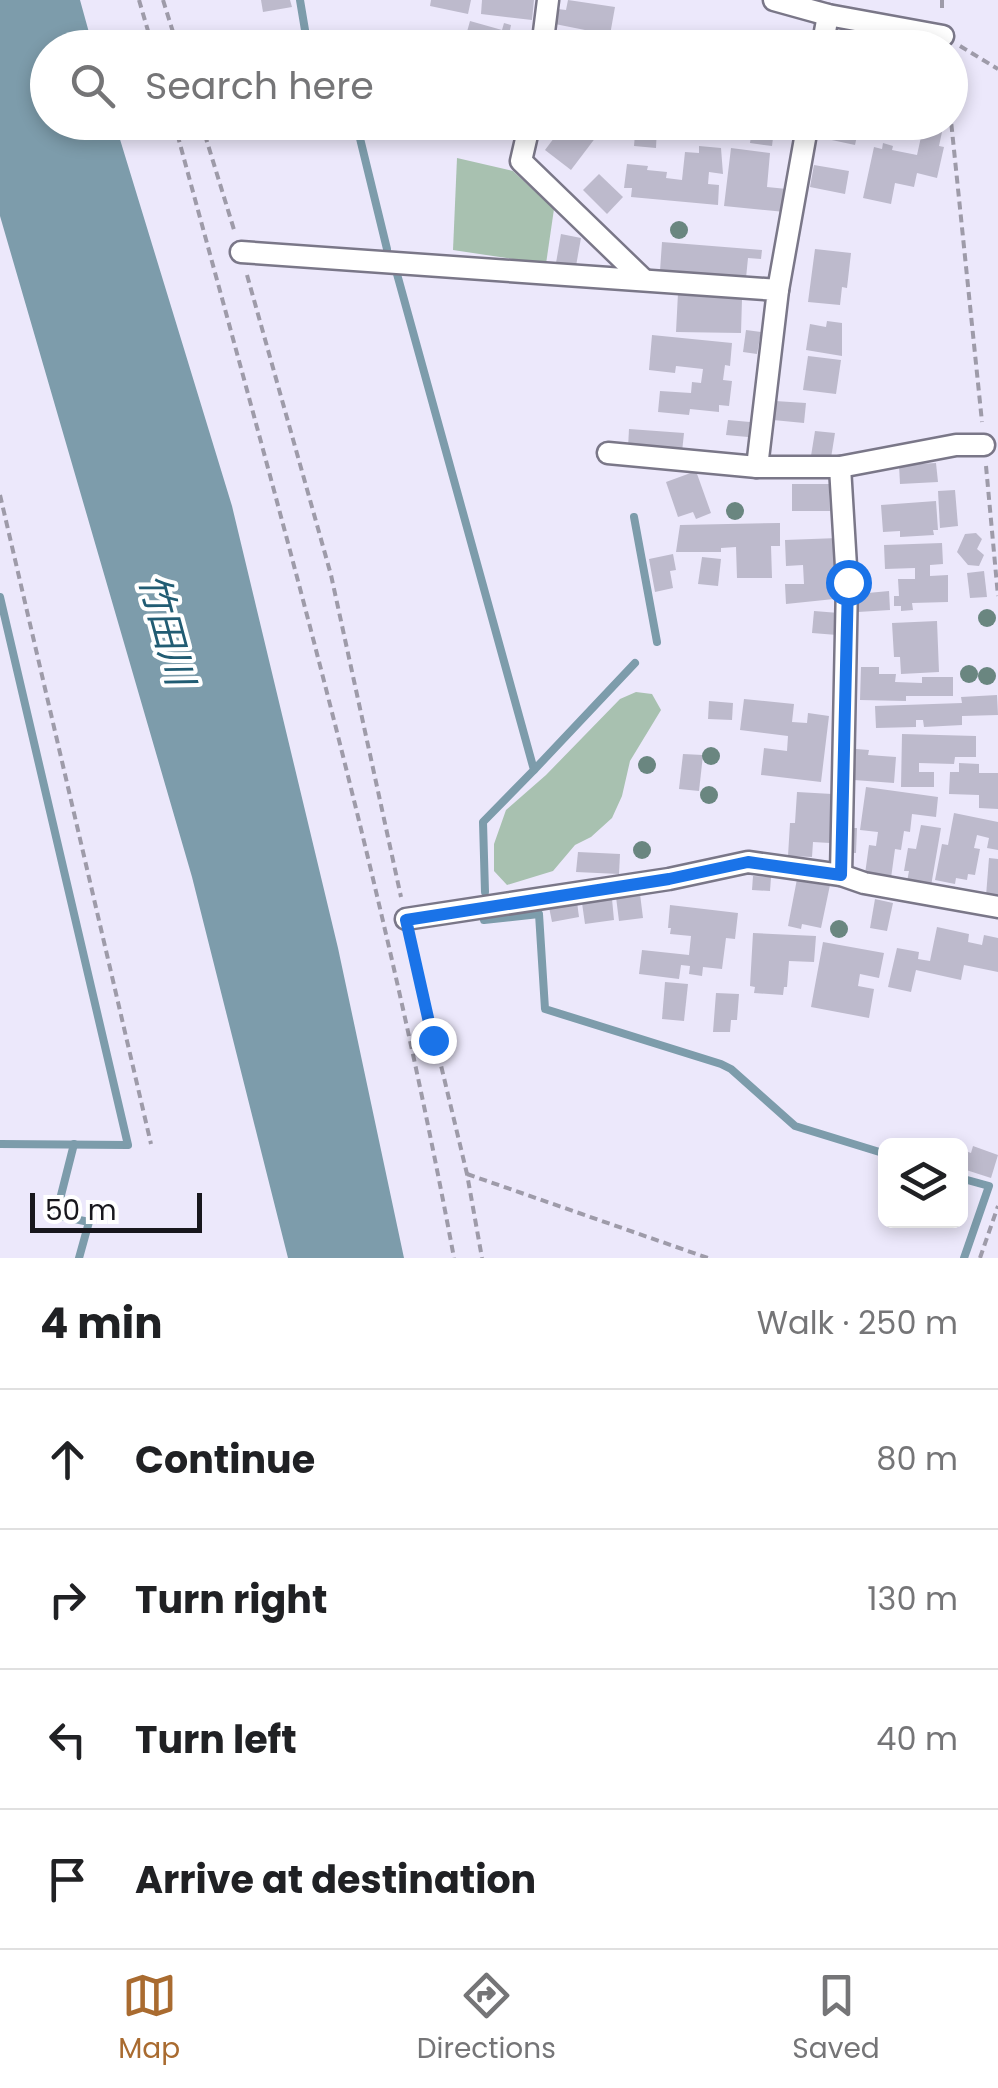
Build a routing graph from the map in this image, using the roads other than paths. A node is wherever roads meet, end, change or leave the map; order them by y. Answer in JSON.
{"nodes":[{"id":1,"x":548,"y":0,"type":"edge"},
{"id":2,"x":774,"y":0,"type":"edge"},
{"id":3,"x":828,"y":14,"type":"junction"},
{"id":4,"x":544,"y":30,"type":"edge"},
{"id":5,"x":825,"y":30,"type":"edge"},
{"id":6,"x":912,"y":30,"type":"edge"},
{"id":7,"x":526,"y":140,"type":"edge"},
{"id":8,"x":805,"y":140,"type":"edge"},
{"id":9,"x":241,"y":252,"type":"road end"},
{"id":10,"x":643,"y":279,"type":"junction"},
{"id":11,"x":778,"y":290,"type":"junction"},
{"id":12,"x":984,"y":444,"type":"road end"},
{"id":13,"x":608,"y":453,"type":"dead end"},
{"id":14,"x":757,"y":467,"type":"junction"},
{"id":15,"x":840,"y":467,"type":"junction"},
{"id":16,"x":841,"y":875,"type":"junction"},
{"id":17,"x":998,"y":907,"type":"edge"},
{"id":18,"x":406,"y":920,"type":"road end"}],
"edges":[{"from":1,"to":4,"type":"street"},
{"from":2,"to":3,"type":"street"},
{"from":3,"to":5,"type":"street"},
{"from":3,"to":6,"type":"street"},
{"from":7,"to":10,"type":"street"},
{"from":8,"to":11,"type":"street"},
{"from":9,"to":10,"type":"street"},
{"from":10,"to":11,"type":"street"},
{"from":11,"to":14,"type":"street"},
{"from":12,"to":15,"type":"street"},
{"from":13,"to":14,"type":"street"},
{"from":14,"to":15,"type":"street"},
{"from":15,"to":16,"type":"street"},
{"from":16,"to":17,"type":"street"},
{"from":16,"to":18,"type":"street"}]}
